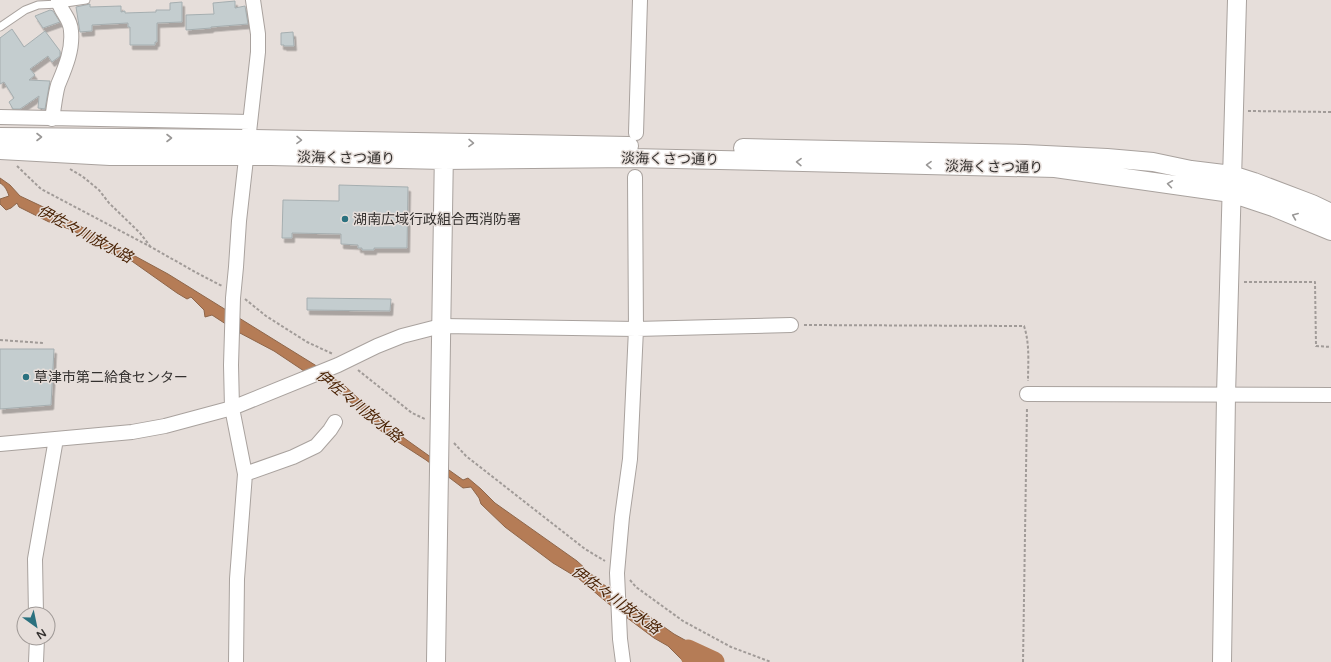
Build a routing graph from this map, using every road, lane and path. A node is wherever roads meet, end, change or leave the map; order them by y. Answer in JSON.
{"nodes":[{"id":1,"x":86,"y":0,"type":"edge"},
{"id":2,"x":253,"y":0,"type":"edge"},
{"id":3,"x":640,"y":0,"type":"edge"},
{"id":4,"x":1238,"y":0,"type":"edge"},
{"id":5,"x":59,"y":2,"type":"edge"},
{"id":6,"x":0,"y":27,"type":"edge"},
{"id":7,"x":1234,"y":110,"type":"junction"},
{"id":8,"x":1331,"y":112,"type":"edge"},
{"id":9,"x":0,"y":117,"type":"edge"},
{"id":10,"x":52,"y":119,"type":"junction"},
{"id":11,"x":636,"y":133,"type":"dead end"},
{"id":12,"x":0,"y":137,"type":"edge"},
{"id":13,"x":248,"y":139,"type":"junction"},
{"id":14,"x":0,"y":150,"type":"edge"},
{"id":15,"x":444,"y":152,"type":"junction"},
{"id":16,"x":13,"y":162,"type":"dead end"},
{"id":17,"x":68,"y":168,"type":"dead end"},
{"id":18,"x":1232,"y":175,"type":"junction"},
{"id":19,"x":635,"y":177,"type":"dead end"},
{"id":20,"x":1231,"y":193,"type":"junction"},
{"id":21,"x":1331,"y":213,"type":"edge"},
{"id":22,"x":1331,"y":231,"type":"edge"},
{"id":23,"x":151,"y":247,"type":"junction"},
{"id":24,"x":1229,"y":282,"type":"junction"},
{"id":25,"x":233,"y":294,"type":"junction"},
{"id":26,"x":790,"y":325,"type":"joint"},
{"id":27,"x":441,"y":326,"type":"junction"},
{"id":28,"x":636,"y":329,"type":"junction"},
{"id":29,"x":0,"y":340,"type":"edge"},
{"id":30,"x":43,"y":343,"type":"dead end"},
{"id":31,"x":1331,"y":347,"type":"edge"},
{"id":32,"x":342,"y":363,"type":"junction"},
{"id":33,"x":1027,"y":394,"type":"junction"},
{"id":34,"x":1226,"y":395,"type":"junction"},
{"id":35,"x":1331,"y":395,"type":"edge"},
{"id":36,"x":232,"y":408,"type":"junction"},
{"id":37,"x":335,"y":422,"type":"dead end"},
{"id":38,"x":439,"y":433,"type":"junction"},
{"id":39,"x":56,"y":439,"type":"junction"},
{"id":40,"x":0,"y":444,"type":"edge"},
{"id":41,"x":245,"y":474,"type":"junction"},
{"id":42,"x":618,"y":569,"type":"junction"},
{"id":43,"x":36,"y":606,"type":"edge"},
{"id":44,"x":37,"y":646,"type":"edge"},
{"id":45,"x":36,"y":662,"type":"edge"},
{"id":46,"x":236,"y":662,"type":"edge"},
{"id":47,"x":436,"y":662,"type":"edge"},
{"id":48,"x":623,"y":662,"type":"edge"},
{"id":49,"x":771,"y":662,"type":"edge"},
{"id":50,"x":1023,"y":662,"type":"edge"},
{"id":51,"x":1222,"y":662,"type":"edge"}],
"edges":[{"from":1,"to":5,"type":"lane"},
{"from":2,"to":13,"type":"street"},
{"from":3,"to":11,"type":"street"},
{"from":4,"to":7,"type":"street"},
{"from":5,"to":6,"type":"lane"},
{"from":5,"to":10,"type":"street"},
{"from":7,"to":8,"type":"path"},
{"from":7,"to":18,"type":"street"},
{"from":9,"to":10,"type":"street"},
{"from":10,"to":13,"type":"street"},
{"from":12,"to":13,"type":"street","name":"淡海くさつ通り","one_way":true},
{"from":13,"to":14,"type":"street","name":"淡海くさつ通り"},
{"from":13,"to":15,"type":"street","name":"淡海くさつ通り"},
{"from":13,"to":25,"type":"street"},
{"from":15,"to":18,"type":"street","name":"淡海くさつ通り","one_way":true},
{"from":20,"to":15,"type":"street","name":"淡海くさつ通り","one_way":true},
{"from":15,"to":27,"type":"street"},
{"from":16,"to":23,"type":"path"},
{"from":17,"to":23,"type":"path"},
{"from":18,"to":20,"type":"street"},
{"from":18,"to":21,"type":"street","name":"淡海くさつ通り"},
{"from":19,"to":28,"type":"street"},
{"from":22,"to":20,"type":"street","name":"淡海くさつ通り","one_way":true},
{"from":20,"to":24,"type":"street"},
{"from":23,"to":25,"type":"path"},
{"from":24,"to":31,"type":"path"},
{"from":24,"to":34,"type":"street"},
{"from":25,"to":32,"type":"path"},
{"from":25,"to":36,"type":"street"},
{"from":26,"to":28,"type":"street"},
{"from":26,"to":33,"type":"path"},
{"from":27,"to":28,"type":"street"},
{"from":27,"to":32,"type":"street"},
{"from":27,"to":38,"type":"street"},
{"from":28,"to":42,"type":"street"},
{"from":29,"to":30,"type":"path"},
{"from":32,"to":36,"type":"street"},
{"from":32,"to":38,"type":"path"},
{"from":33,"to":34,"type":"street"},
{"from":33,"to":50,"type":"path"},
{"from":34,"to":35,"type":"street"},
{"from":34,"to":51,"type":"street"},
{"from":36,"to":39,"type":"street"},
{"from":36,"to":41,"type":"street"},
{"from":37,"to":41,"type":"street"},
{"from":38,"to":42,"type":"path"},
{"from":38,"to":47,"type":"street"},
{"from":39,"to":40,"type":"street"},
{"from":39,"to":43,"type":"street"},
{"from":41,"to":46,"type":"street"},
{"from":42,"to":48,"type":"street"},
{"from":42,"to":49,"type":"path"},
{"from":44,"to":45,"type":"street"}]}
